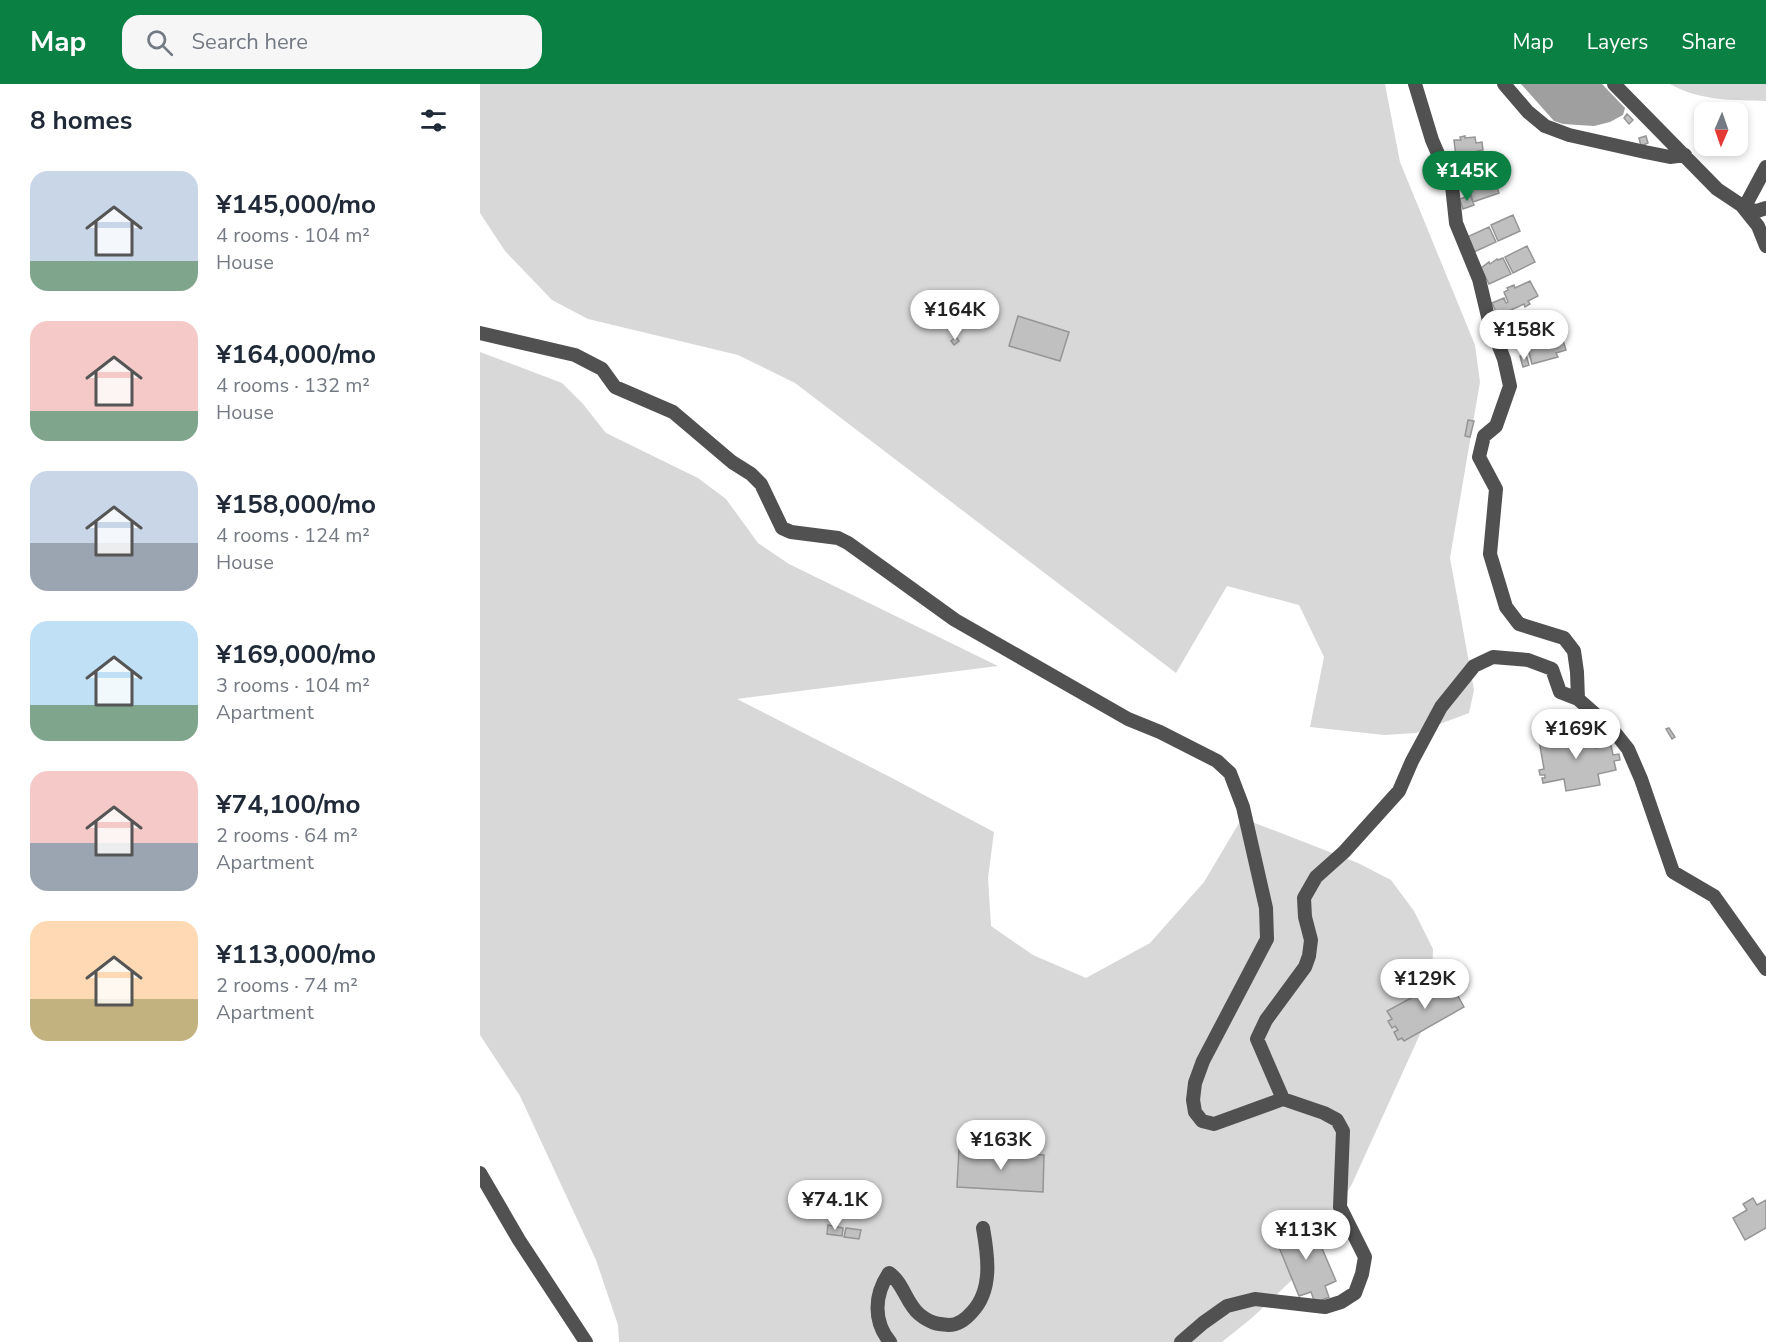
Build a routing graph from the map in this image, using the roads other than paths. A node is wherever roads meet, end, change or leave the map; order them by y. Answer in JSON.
{"nodes":[{"id":1,"x":1415,"y":84,"type":"edge"},
{"id":2,"x":1504,"y":84,"type":"edge"},
{"id":3,"x":1614,"y":84,"type":"edge"},
{"id":4,"x":1685,"y":155,"type":"junction"},
{"id":5,"x":1766,"y":166,"type":"edge"},
{"id":6,"x":1743,"y":207,"type":"junction"},
{"id":7,"x":1766,"y":208,"type":"edge"},
{"id":8,"x":1766,"y":246,"type":"edge"},
{"id":9,"x":480,"y":333,"type":"edge"},
{"id":10,"x":1578,"y":699,"type":"junction"},
{"id":11,"x":1766,"y":969,"type":"edge"},
{"id":12,"x":1283,"y":1099,"type":"junction"},
{"id":13,"x":480,"y":1173,"type":"edge"},
{"id":14,"x":983,"y":1228,"type":"dead end"},
{"id":15,"x":586,"y":1342,"type":"edge"},
{"id":16,"x":890,"y":1342,"type":"edge"},
{"id":17,"x":1181,"y":1342,"type":"edge"}],
"edges":[{"from":1,"to":10,"type":"street"},
{"from":2,"to":4,"type":"street"},
{"from":3,"to":4,"type":"street"},
{"from":4,"to":6,"type":"street"},
{"from":5,"to":6,"type":"street"},
{"from":6,"to":7,"type":"street"},
{"from":6,"to":8,"type":"street"},
{"from":9,"to":12,"type":"street"},
{"from":10,"to":11,"type":"street"},
{"from":10,"to":12,"type":"street"},
{"from":12,"to":17,"type":"street"},
{"from":13,"to":15,"type":"street"},
{"from":14,"to":16,"type":"street"}]}
